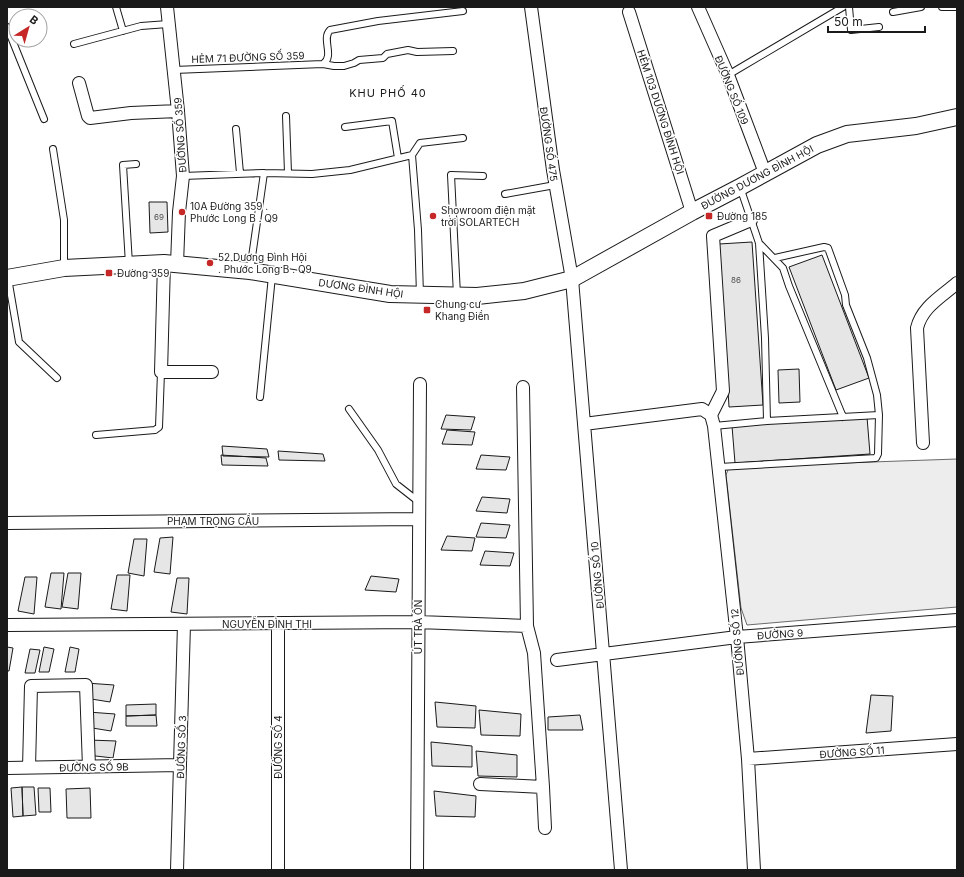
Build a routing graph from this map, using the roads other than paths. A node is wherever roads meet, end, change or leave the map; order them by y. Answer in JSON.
{"nodes":[{"id":1,"x":116,"y":7,"type":"edge"},
{"id":2,"x":167,"y":7,"type":"edge"},
{"id":3,"x":531,"y":7,"type":"edge"},
{"id":4,"x":698,"y":7,"type":"edge"},
{"id":5,"x":843,"y":7,"type":"edge"},
{"id":6,"x":849,"y":7,"type":"edge"},
{"id":7,"x":921,"y":7,"type":"edge"},
{"id":8,"x":942,"y":7,"type":"edge"},
{"id":9,"x":957,"y":8,"type":"edge"},
{"id":10,"x":463,"y":11,"type":"dead end"},
{"id":11,"x":629,"y":12,"type":"dead end"},
{"id":12,"x":893,"y":12,"type":"dead end"},
{"id":13,"x":168,"y":24,"type":"junction"},
{"id":14,"x":7,"y":26,"type":"edge"},
{"id":15,"x":879,"y":27,"type":"dead end"},
{"id":16,"x":123,"y":31,"type":"junction"},
{"id":17,"x":74,"y":44,"type":"dead end"},
{"id":18,"x":454,"y":51,"type":"dead end"},
{"id":19,"x":323,"y":64,"type":"junction"},
{"id":20,"x":174,"y":70,"type":"junction"},
{"id":21,"x":728,"y":76,"type":"junction"},
{"id":22,"x":79,"y":83,"type":"dead end"},
{"id":23,"x":178,"y":111,"type":"junction"},
{"id":24,"x":286,"y":116,"type":"dead end"},
{"id":25,"x":957,"y":117,"type":"edge"},
{"id":26,"x":44,"y":119,"type":"dead end"},
{"id":27,"x":345,"y":127,"type":"dead end"},
{"id":28,"x":236,"y":129,"type":"dead end"},
{"id":29,"x":463,"y":138,"type":"dead end"},
{"id":30,"x":53,"y":149,"type":"dead end"},
{"id":31,"x":412,"y":155,"type":"junction"},
{"id":32,"x":398,"y":158,"type":"junction"},
{"id":33,"x":136,"y":164,"type":"dead end"},
{"id":34,"x":264,"y":172,"type":"junction"},
{"id":35,"x":240,"y":173,"type":"junction"},
{"id":36,"x":288,"y":173,"type":"junction"},
{"id":37,"x":765,"y":173,"type":"junction"},
{"id":38,"x":183,"y":176,"type":"junction"},
{"id":39,"x":483,"y":176,"type":"dead end"},
{"id":40,"x":555,"y":185,"type":"junction"},
{"id":41,"x":740,"y":187,"type":"junction"},
{"id":42,"x":506,"y":194,"type":"dead end"},
{"id":43,"x":692,"y":212,"type":"junction"},
{"id":44,"x":751,"y":220,"type":"junction"},
{"id":45,"x":759,"y":243,"type":"junction"},
{"id":46,"x":775,"y":258,"type":"junction"},
{"id":47,"x":170,"y":263,"type":"junction"},
{"id":48,"x":129,"y":264,"type":"junction"},
{"id":49,"x":64,"y":268,"type":"junction"},
{"id":50,"x":250,"y":271,"type":"junction"},
{"id":51,"x":272,"y":274,"type":"junction"},
{"id":52,"x":7,"y":278,"type":"edge"},
{"id":53,"x":572,"y":280,"type":"junction"},
{"id":54,"x":957,"y":284,"type":"edge"},
{"id":55,"x":420,"y":294,"type":"junction"},
{"id":56,"x":457,"y":295,"type":"junction"},
{"id":57,"x":161,"y":372,"type":"junction"},
{"id":58,"x":212,"y":372,"type":"dead end"},
{"id":59,"x":57,"y":378,"type":"dead end"},
{"id":60,"x":420,"y":384,"type":"dead end"},
{"id":61,"x":523,"y":387,"type":"dead end"},
{"id":62,"x":260,"y":397,"type":"dead end"},
{"id":63,"x":349,"y":409,"type":"dead end"},
{"id":64,"x":879,"y":415,"type":"junction"},
{"id":65,"x":843,"y":417,"type":"junction"},
{"id":66,"x":713,"y":420,"type":"junction"},
{"id":67,"x":767,"y":421,"type":"junction"},
{"id":68,"x":584,"y":424,"type":"junction"},
{"id":69,"x":96,"y":435,"type":"dead end"},
{"id":70,"x":923,"y":443,"type":"dead end"},
{"id":71,"x":719,"y":467,"type":"junction"},
{"id":72,"x":419,"y":502,"type":"junction"},
{"id":73,"x":419,"y":519,"type":"junction"},
{"id":74,"x":7,"y":523,"type":"edge"},
{"id":75,"x":957,"y":620,"type":"edge"},
{"id":76,"x":418,"y":622,"type":"junction"},
{"id":77,"x":184,"y":624,"type":"junction"},
{"id":78,"x":278,"y":624,"type":"junction"},
{"id":79,"x":7,"y":625,"type":"edge"},
{"id":80,"x":528,"y":626,"type":"junction"},
{"id":81,"x":737,"y":637,"type":"junction"},
{"id":82,"x":603,"y":654,"type":"junction"},
{"id":83,"x":557,"y":660,"type":"dead end"},
{"id":84,"x":957,"y":744,"type":"edge"},
{"id":85,"x":748,"y":759,"type":"junction"},
{"id":86,"x":180,"y":765,"type":"junction"},
{"id":87,"x":89,"y":767,"type":"junction"},
{"id":88,"x":7,"y":768,"type":"edge"},
{"id":89,"x":29,"y":768,"type":"junction"},
{"id":90,"x":480,"y":784,"type":"dead end"},
{"id":91,"x":543,"y":787,"type":"junction"},
{"id":92,"x":545,"y":828,"type":"dead end"},
{"id":93,"x":177,"y":870,"type":"edge"},
{"id":94,"x":278,"y":870,"type":"edge"},
{"id":95,"x":417,"y":870,"type":"edge"},
{"id":96,"x":621,"y":870,"type":"edge"},
{"id":97,"x":754,"y":870,"type":"edge"}],
"edges":[{"from":1,"to":16,"type":"lane"},
{"from":2,"to":13,"type":"street","name":"ĐƯỜNG SỐ 359"},
{"from":3,"to":40,"type":"street","name":"ĐƯỜNG SỐ 475"},
{"from":4,"to":21,"type":"street","name":"ĐƯỜNG SỐ 109"},
{"from":5,"to":21,"type":"lane"},
{"from":6,"to":15,"type":"lane"},
{"from":7,"to":12,"type":"lane"},
{"from":8,"to":9,"type":"lane"},
{"from":10,"to":19,"type":"lane"},
{"from":11,"to":43,"type":"street","name":"HẺM 103 DƯƠNG ĐÌNH HỘI"},
{"from":13,"to":16,"type":"lane"},
{"from":13,"to":20,"type":"street","name":"ĐƯỜNG SỐ 359"},
{"from":14,"to":26,"type":"lane"},
{"from":16,"to":17,"type":"lane"},
{"from":18,"to":19,"type":"lane","name":"HẺM 71 ĐƯỜNG SỐ 359"},
{"from":19,"to":20,"type":"lane","name":"HẺM 71 ĐƯỜNG SỐ 359"},
{"from":20,"to":23,"type":"street","name":"ĐƯỜNG SỐ 359"},
{"from":21,"to":37,"type":"street","name":"ĐƯỜNG SỐ 109"},
{"from":22,"to":23,"type":"street"},
{"from":23,"to":38,"type":"street","name":"ĐƯỜNG SỐ 359"},
{"from":24,"to":36,"type":"lane"},
{"from":25,"to":37,"type":"street","name":"ĐƯỜNG DƯƠNG ĐÌNH HỘI"},
{"from":27,"to":32,"type":"lane"},
{"from":28,"to":35,"type":"lane"},
{"from":29,"to":31,"type":"lane"},
{"from":30,"to":49,"type":"lane"},
{"from":31,"to":32,"type":"lane"},
{"from":31,"to":55,"type":"lane"},
{"from":32,"to":36,"type":"lane"},
{"from":33,"to":48,"type":"lane"},
{"from":34,"to":35,"type":"lane"},
{"from":34,"to":36,"type":"lane"},
{"from":34,"to":50,"type":"lane"},
{"from":35,"to":38,"type":"lane"},
{"from":37,"to":41,"type":"street","name":"ĐƯỜNG DƯƠNG ĐÌNH HỘI"},
{"from":38,"to":47,"type":"street","name":"ĐƯỜNG SỐ 359"},
{"from":39,"to":56,"type":"lane"},
{"from":40,"to":42,"type":"lane"},
{"from":40,"to":53,"type":"street","name":"ĐƯỜNG SỐ 475"},
{"from":41,"to":43,"type":"street","name":"ĐƯỜNG DƯƠNG ĐÌNH HỘI"},
{"from":41,"to":44,"type":"lane"},
{"from":43,"to":53,"type":"street","name":"ĐƯỜNG DƯƠNG ĐÌNH HỘI"},
{"from":44,"to":45,"type":"lane"},
{"from":44,"to":66,"type":"street"},
{"from":45,"to":46,"type":"lane"},
{"from":45,"to":67,"type":"lane"},
{"from":46,"to":64,"type":"lane"},
{"from":46,"to":65,"type":"lane"},
{"from":47,"to":48,"type":"street","name":"DƯƠNG ĐÌNH HỘI"},
{"from":47,"to":50,"type":"street","name":"DƯƠNG ĐÌNH HỘI"},
{"from":47,"to":57,"type":"street","name":"ĐƯỜNG SỐ 359"},
{"from":48,"to":49,"type":"street","name":"DƯƠNG ĐÌNH HỘI"},
{"from":49,"to":52,"type":"street","name":"DƯƠNG ĐÌNH HỘI"},
{"from":50,"to":51,"type":"street","name":"DƯƠNG ĐÌNH HỘI"},
{"from":51,"to":55,"type":"street","name":"DƯƠNG ĐÌNH HỘI"},
{"from":51,"to":62,"type":"lane"},
{"from":52,"to":59,"type":"lane"},
{"from":53,"to":56,"type":"street","name":"DƯƠNG ĐÌNH HỘI"},
{"from":53,"to":68,"type":"street","name":"ĐƯỜNG SỐ 10"},
{"from":54,"to":70,"type":"street"},
{"from":55,"to":56,"type":"street","name":"DƯƠNG ĐÌNH HỘI"},
{"from":57,"to":58,"type":"street"},
{"from":57,"to":69,"type":"lane"},
{"from":60,"to":72,"type":"street","name":"ÚT TRÀ ÔN"},
{"from":61,"to":80,"type":"street"},
{"from":63,"to":72,"type":"lane"},
{"from":64,"to":65,"type":"lane"},
{"from":64,"to":71,"type":"lane"},
{"from":65,"to":67,"type":"lane"},
{"from":66,"to":67,"type":"lane"},
{"from":66,"to":68,"type":"street"},
{"from":66,"to":71,"type":"street","name":"ĐƯỜNG SỐ 12"},
{"from":68,"to":82,"type":"street","name":"ĐƯỜNG SỐ 10"},
{"from":71,"to":81,"type":"street","name":"ĐƯỜNG SỐ 12"},
{"from":72,"to":73,"type":"street","name":"ÚT TRÀ ÔN"},
{"from":73,"to":74,"type":"street","name":"PHẠM TRỌNG CẦU"},
{"from":73,"to":76,"type":"street","name":"ÚT TRÀ ÔN"},
{"from":75,"to":81,"type":"street","name":"ĐƯỜNG 9"},
{"from":76,"to":78,"type":"street","name":"NGUYỄN ĐÌNH THI"},
{"from":76,"to":80,"type":"street","name":"NGUYỄN ĐÌNH THI"},
{"from":76,"to":95,"type":"street","name":"ÚT TRÀ ÔN"},
{"from":77,"to":78,"type":"street","name":"NGUYỄN ĐÌNH THI"},
{"from":77,"to":79,"type":"street","name":"NGUYỄN ĐÌNH THI"},
{"from":77,"to":86,"type":"street","name":"ĐƯỜNG SỐ 3"},
{"from":78,"to":94,"type":"street","name":"ĐƯỜNG SỐ 4"},
{"from":80,"to":91,"type":"street"},
{"from":81,"to":82,"type":"street","name":"ĐƯỜNG 9"},
{"from":81,"to":85,"type":"street","name":"ĐƯỜNG SỐ 12"},
{"from":82,"to":83,"type":"street","name":"ĐƯỜNG 9"},
{"from":82,"to":96,"type":"street","name":"ĐƯỜNG SỐ 10"},
{"from":84,"to":85,"type":"street","name":"ĐƯỜNG SỐ 11"},
{"from":85,"to":97,"type":"street","name":"ĐƯỜNG SỐ 12"},
{"from":86,"to":87,"type":"street","name":"ĐƯỜNG SỐ 9B"},
{"from":86,"to":93,"type":"street","name":"ĐƯỜNG SỐ 3"},
{"from":87,"to":89,"type":"street","name":"ĐƯỜNG SỐ 9B"},
{"from":87,"to":89,"type":"street"},
{"from":88,"to":89,"type":"street","name":"ĐƯỜNG SỐ 9B"},
{"from":90,"to":91,"type":"street"},
{"from":91,"to":92,"type":"street"}]}
